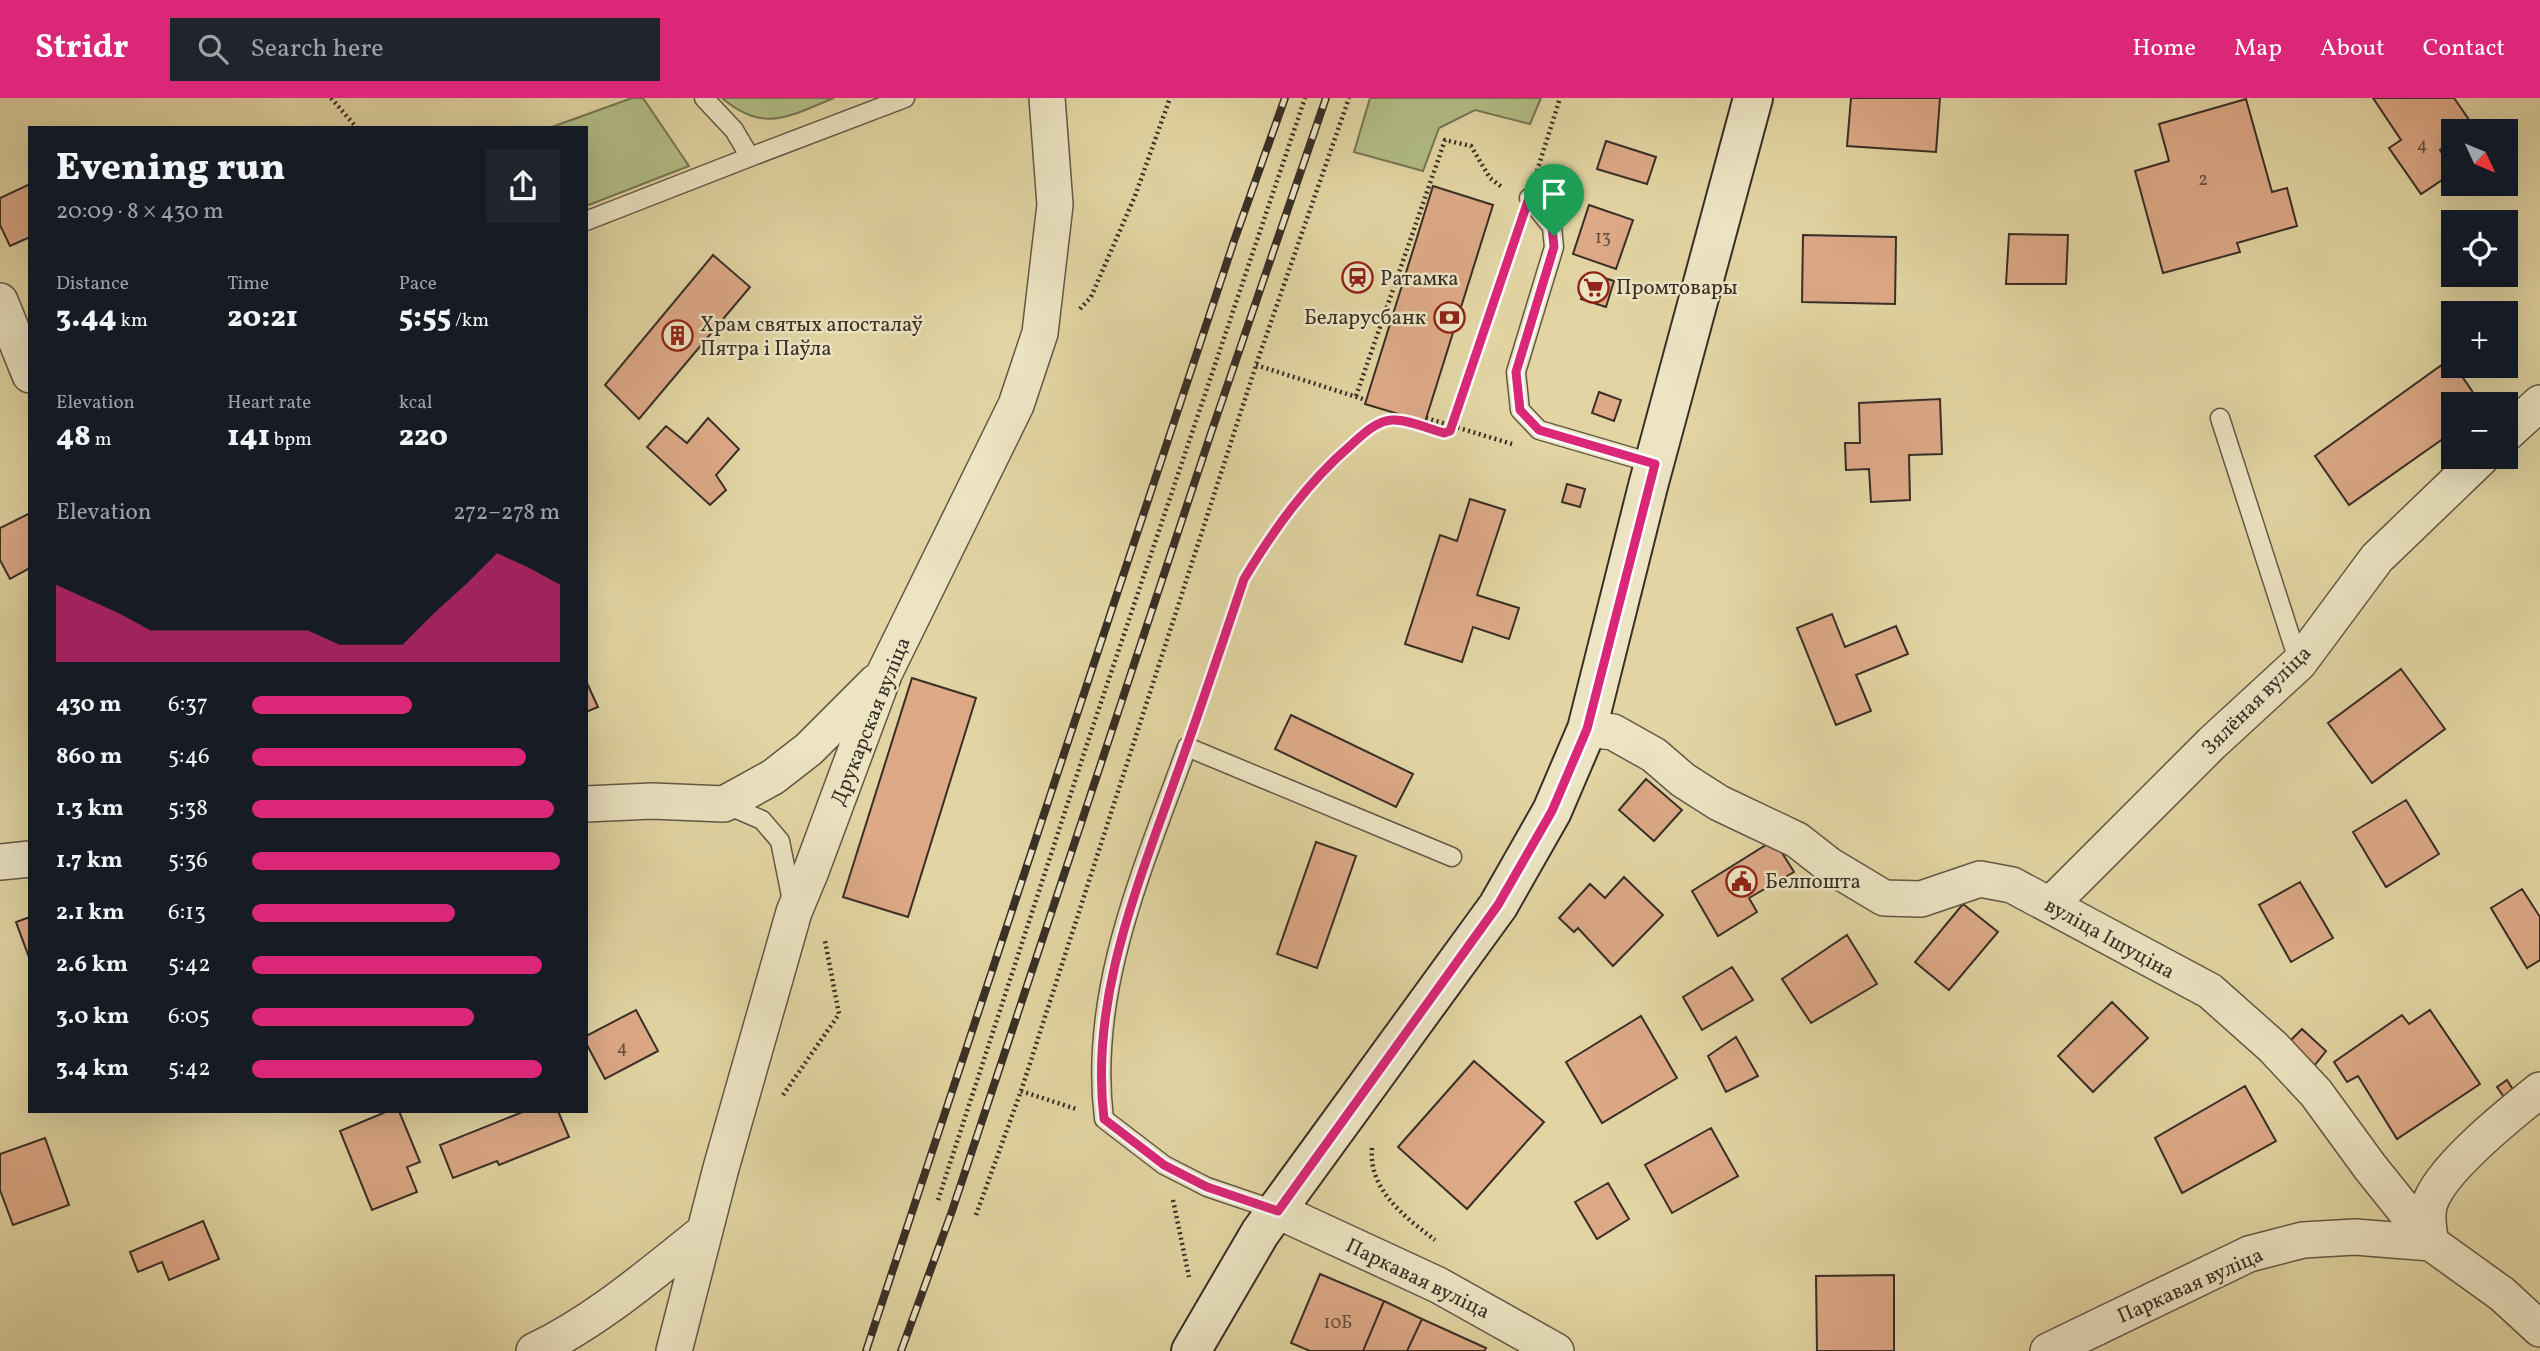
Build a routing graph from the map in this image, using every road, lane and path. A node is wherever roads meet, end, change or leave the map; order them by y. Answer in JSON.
{"nodes":[{"id":1,"x":331,"y":98,"type":"edge"},
{"id":2,"x":704,"y":98,"type":"edge"},
{"id":3,"x":905,"y":98,"type":"edge"},
{"id":4,"x":1047,"y":98,"type":"edge"},
{"id":5,"x":1170,"y":98,"type":"edge"},
{"id":6,"x":1305,"y":98,"type":"edge"},
{"id":7,"x":1349,"y":98,"type":"edge"},
{"id":8,"x":1560,"y":98,"type":"edge"},
{"id":9,"x":1753,"y":98,"type":"edge"},
{"id":10,"x":355,"y":126,"type":"edge"},
{"id":11,"x":750,"y":158,"type":"junction"},
{"id":12,"x":1529,"y":198,"type":"junction"},
{"id":13,"x":588,"y":220,"type":"edge"},
{"id":14,"x":0,"y":302,"type":"edge"},
{"id":15,"x":1040,"y":333,"type":"junction"},
{"id":16,"x":1256,"y":365,"type":"junction"},
{"id":17,"x":28,"y":370,"type":"edge"},
{"id":18,"x":1356,"y":396,"type":"junction"},
{"id":19,"x":1366,"y":400,"type":"dead end"},
{"id":20,"x":2540,"y":402,"type":"edge"},
{"id":21,"x":1426,"y":418,"type":"dead end"},
{"id":22,"x":2220,"y":418,"type":"dead end"},
{"id":23,"x":2518,"y":423,"type":"edge"},
{"id":24,"x":1451,"y":426,"type":"junction"},
{"id":25,"x":1655,"y":464,"type":"junction"},
{"id":26,"x":2470,"y":469,"type":"edge"},
{"id":27,"x":2299,"y":663,"type":"junction"},
{"id":28,"x":885,"y":672,"type":"junction"},
{"id":29,"x":1587,"y":729,"type":"junction"},
{"id":30,"x":1187,"y":747,"type":"junction"},
{"id":31,"x":588,"y":804,"type":"edge"},
{"id":32,"x":724,"y":804,"type":"junction"},
{"id":33,"x":1452,"y":857,"type":"dead end"},
{"id":34,"x":28,"y":859,"type":"edge"},
{"id":35,"x":0,"y":862,"type":"edge"},
{"id":36,"x":2050,"y":905,"type":"junction"},
{"id":37,"x":794,"y":912,"type":"junction"},
{"id":38,"x":839,"y":1014,"type":"dead end"},
{"id":39,"x":804,"y":1062,"type":"dead end"},
{"id":40,"x":2540,"y":1090,"type":"edge"},
{"id":41,"x":1021,"y":1091,"type":"junction"},
{"id":42,"x":1104,"y":1119,"type":"junction"},
{"id":43,"x":1372,"y":1142,"type":"dead end"},
{"id":44,"x":1164,"y":1165,"type":"junction"},
{"id":45,"x":938,"y":1200,"type":"dead end"},
{"id":46,"x":1278,"y":1211,"type":"junction"},
{"id":47,"x":976,"y":1214,"type":"dead end"},
{"id":48,"x":705,"y":1231,"type":"junction"},
{"id":49,"x":1438,"y":1242,"type":"dead end"},
{"id":50,"x":2431,"y":1243,"type":"junction"},
{"id":51,"x":1189,"y":1288,"type":"dead end"},
{"id":52,"x":2540,"y":1329,"type":"edge"},
{"id":53,"x":534,"y":1351,"type":"edge"},
{"id":54,"x":674,"y":1351,"type":"edge"},
{"id":55,"x":1191,"y":1351,"type":"edge"},
{"id":56,"x":1556,"y":1351,"type":"edge"},
{"id":57,"x":2048,"y":1351,"type":"edge"}],
"edges":[{"from":1,"to":10,"type":"path"},
{"from":2,"to":11,"type":"lane"},
{"from":3,"to":11,"type":"lane"},
{"from":4,"to":15,"type":"street","name":"Друкарская вуліца"},
{"from":5,"to":15,"type":"path"},
{"from":6,"to":45,"type":"path"},
{"from":7,"to":16,"type":"path"},
{"from":8,"to":12,"type":"path"},
{"from":9,"to":25,"type":"street"},
{"from":11,"to":13,"type":"lane"},
{"from":12,"to":18,"type":"path"},
{"from":12,"to":24,"type":"path"},
{"from":12,"to":25,"type":"lane"},
{"from":14,"to":17,"type":"street"},
{"from":15,"to":28,"type":"street","name":"Друкарская вуліца"},
{"from":16,"to":18,"type":"path"},
{"from":16,"to":41,"type":"path"},
{"from":18,"to":19,"type":"path"},
{"from":20,"to":23,"type":"street"},
{"from":21,"to":24,"type":"path"},
{"from":22,"to":27,"type":"lane"},
{"from":24,"to":30,"type":"path"},
{"from":25,"to":29,"type":"street"},
{"from":26,"to":27,"type":"street","name":"Зялёная вуліца"},
{"from":27,"to":36,"type":"street","name":"Зялёная вуліца"},
{"from":28,"to":32,"type":"street"},
{"from":28,"to":37,"type":"street","name":"Друкарская вуліца"},
{"from":29,"to":36,"type":"street","name":"вуліца Ішуціна"},
{"from":29,"to":46,"type":"street"},
{"from":30,"to":33,"type":"lane"},
{"from":30,"to":42,"type":"lane"},
{"from":31,"to":32,"type":"street"},
{"from":32,"to":37,"type":"lane"},
{"from":34,"to":35,"type":"street"},
{"from":36,"to":50,"type":"street","name":"вуліца Ішуціна"},
{"from":37,"to":48,"type":"street","name":"Друкарская вуліца"},
{"from":38,"to":39,"type":"path"},
{"from":40,"to":50,"type":"street"},
{"from":41,"to":42,"type":"path"},
{"from":41,"to":47,"type":"path"},
{"from":42,"to":44,"type":"lane"},
{"from":43,"to":49,"type":"path"},
{"from":44,"to":46,"type":"lane"},
{"from":44,"to":51,"type":"path"},
{"from":46,"to":55,"type":"street"},
{"from":46,"to":56,"type":"street","name":"Паркавая вуліца"},
{"from":48,"to":53,"type":"street"},
{"from":48,"to":54,"type":"street","name":"Друкарская вуліца"},
{"from":50,"to":52,"type":"street","name":"вуліца Ішуціна"},
{"from":50,"to":57,"type":"street","name":"Паркавая вуліца"}]}
